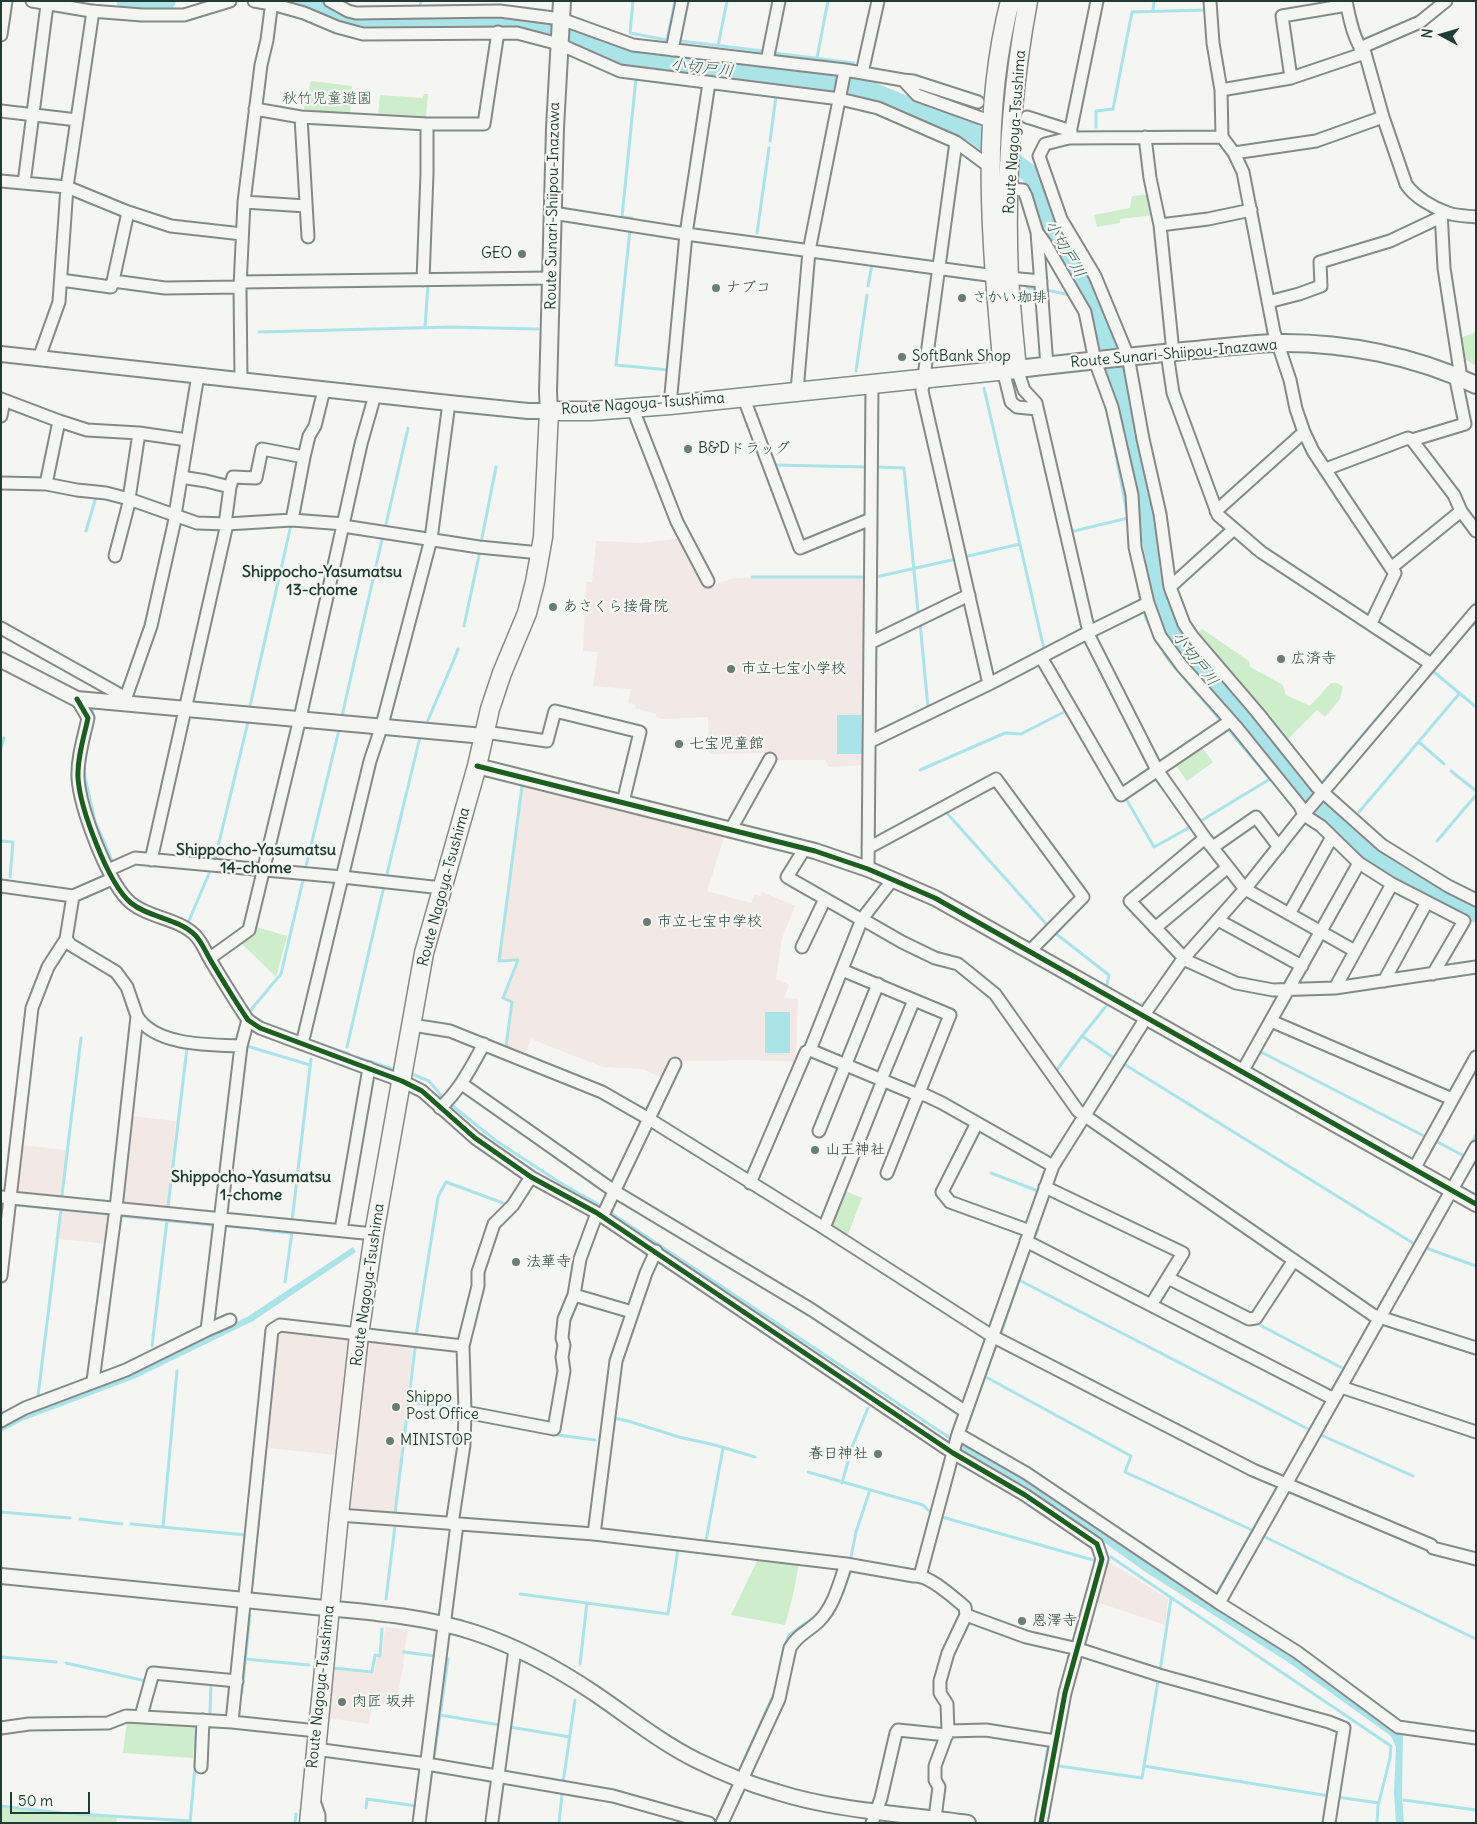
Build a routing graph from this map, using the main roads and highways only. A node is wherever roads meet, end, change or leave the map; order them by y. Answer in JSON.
{"nodes":[{"id":1,"x":562,"y":1,"type":"edge"},
{"id":2,"x":1010,"y":1,"type":"edge"},
{"id":3,"x":1028,"y":1,"type":"edge"},
{"id":4,"x":1002,"y":277,"type":"junction"},
{"id":5,"x":1010,"y":370,"type":"junction"},
{"id":6,"x":1464,"y":379,"type":"edge"},
{"id":7,"x":550,"y":411,"type":"junction"},
{"id":8,"x":308,"y":1823,"type":"edge"}],
"edges":[{"from":1,"to":7,"type":"main road","name":"Route Sunari-Shiipou-Inazawa"},
{"from":2,"to":4,"type":"main road","name":"Route Nagoya-Tsushima"},
{"from":3,"to":4,"type":"main road","name":"Route Nagoya-Tsushima"},
{"from":4,"to":5,"type":"main road","name":"Route Nagoya-Tsushima"},
{"from":5,"to":6,"type":"main road","name":"Route Sunari-Shiipou-Inazawa"},
{"from":5,"to":7,"type":"main road","name":"Route Nagoya-Tsushima"},
{"from":7,"to":8,"type":"main road","name":"Route Nagoya-Tsushima"}]}
